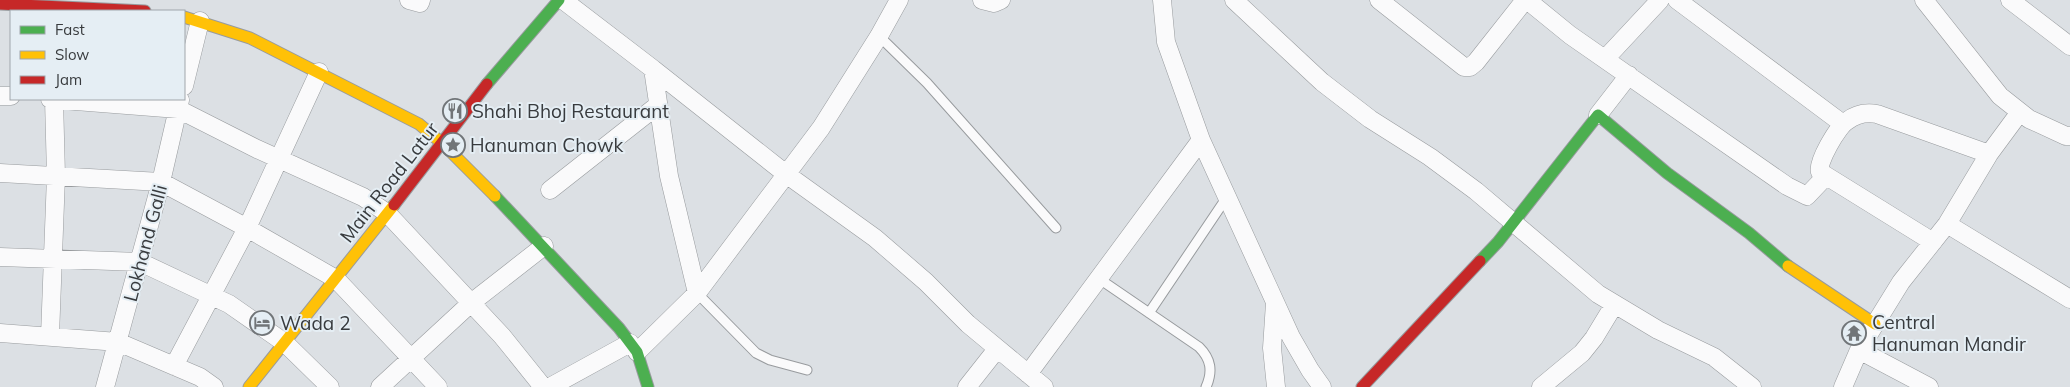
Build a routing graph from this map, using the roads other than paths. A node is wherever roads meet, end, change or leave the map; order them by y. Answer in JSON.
{"nodes":[{"id":1,"x":409,"y":0,"type":"edge"},
{"id":2,"x":421,"y":0,"type":"edge"},
{"id":3,"x":559,"y":0,"type":"edge"},
{"id":4,"x":564,"y":0,"type":"edge"},
{"id":5,"x":899,"y":0,"type":"edge"},
{"id":6,"x":982,"y":0,"type":"edge"},
{"id":7,"x":1001,"y":0,"type":"edge"},
{"id":8,"x":1162,"y":0,"type":"edge"},
{"id":9,"x":1234,"y":0,"type":"edge"},
{"id":10,"x":1379,"y":0,"type":"edge"},
{"id":11,"x":1526,"y":0,"type":"edge"},
{"id":12,"x":1660,"y":0,"type":"edge"},
{"id":13,"x":1677,"y":0,"type":"edge"},
{"id":14,"x":1924,"y":0,"type":"edge"},
{"id":15,"x":2010,"y":0,"type":"edge"},
{"id":16,"x":0,"y":4,"type":"edge"},
{"id":17,"x":62,"y":9,"type":"edge"},
{"id":18,"x":104,"y":10,"type":"edge"},
{"id":19,"x":192,"y":19,"type":"edge"},
{"id":20,"x":879,"y":36,"type":"junction"},
{"id":21,"x":2070,"y":46,"type":"edge"},
{"id":22,"x":1605,"y":59,"type":"junction"},
{"id":23,"x":653,"y":69,"type":"junction"},
{"id":24,"x":319,"y":72,"type":"junction"},
{"id":25,"x":1629,"y":75,"type":"junction"},
{"id":26,"x":185,"y":78,"type":"edge"},
{"id":27,"x":54,"y":100,"type":"edge"},
{"id":28,"x":79,"y":100,"type":"edge"},
{"id":29,"x":179,"y":104,"type":"edge"},
{"id":30,"x":658,"y":105,"type":"junction"},
{"id":31,"x":2020,"y":112,"type":"junction"},
{"id":32,"x":1598,"y":115,"type":"junction"},
{"id":33,"x":1843,"y":124,"type":"junction"},
{"id":34,"x":2069,"y":138,"type":"edge"},
{"id":35,"x":1201,"y":140,"type":"junction"},
{"id":36,"x":443,"y":144,"type":"junction"},
{"id":37,"x":1989,"y":154,"type":"junction"},
{"id":38,"x":278,"y":159,"type":"junction"},
{"id":39,"x":0,"y":173,"type":"edge"},
{"id":40,"x":786,"y":174,"type":"junction"},
{"id":41,"x":56,"y":176,"type":"junction"},
{"id":42,"x":1825,"y":177,"type":"junction"},
{"id":43,"x":161,"y":182,"type":"junction"},
{"id":44,"x":550,"y":190,"type":"dead end"},
{"id":45,"x":1227,"y":197,"type":"junction"},
{"id":46,"x":387,"y":213,"type":"junction"},
{"id":47,"x":1515,"y":222,"type":"junction"},
{"id":48,"x":1947,"y":224,"type":"junction"},
{"id":49,"x":247,"y":228,"type":"junction"},
{"id":50,"x":1056,"y":228,"type":"dead end"},
{"id":51,"x":1933,"y":242,"type":"junction"},
{"id":52,"x":544,"y":246,"type":"junction"},
{"id":53,"x":0,"y":257,"type":"edge"},
{"id":54,"x":52,"y":258,"type":"junction"},
{"id":55,"x":140,"y":262,"type":"junction"},
{"id":56,"x":1098,"y":278,"type":"junction"},
{"id":57,"x":336,"y":279,"type":"junction"},
{"id":58,"x":697,"y":293,"type":"junction"},
{"id":59,"x":212,"y":296,"type":"junction"},
{"id":60,"x":2070,"y":299,"type":"edge"},
{"id":61,"x":471,"y":303,"type":"junction"},
{"id":62,"x":1275,"y":303,"type":"junction"},
{"id":63,"x":1614,"y":305,"type":"junction"},
{"id":64,"x":1149,"y":313,"type":"junction"},
{"id":65,"x":1875,"y":324,"type":"junction"},
{"id":66,"x":0,"y":333,"type":"edge"},
{"id":67,"x":50,"y":336,"type":"junction"},
{"id":68,"x":118,"y":342,"type":"junction"},
{"id":69,"x":285,"y":343,"type":"junction"},
{"id":70,"x":633,"y":348,"type":"junction"},
{"id":71,"x":997,"y":349,"type":"junction"},
{"id":72,"x":1859,"y":350,"type":"junction"},
{"id":73,"x":412,"y":357,"type":"junction"},
{"id":74,"x":174,"y":366,"type":"junction"},
{"id":75,"x":807,"y":370,"type":"dead end"},
{"id":76,"x":1028,"y":374,"type":"junction"},
{"id":77,"x":105,"y":387,"type":"edge"},
{"id":78,"x":214,"y":387,"type":"edge"},
{"id":79,"x":249,"y":387,"type":"edge"},
{"id":80,"x":330,"y":387,"type":"edge"},
{"id":81,"x":380,"y":387,"type":"edge"},
{"id":82,"x":438,"y":387,"type":"edge"},
{"id":83,"x":543,"y":387,"type":"edge"},
{"id":84,"x":550,"y":387,"type":"edge"},
{"id":85,"x":648,"y":387,"type":"edge"},
{"id":86,"x":967,"y":387,"type":"edge"},
{"id":87,"x":1044,"y":387,"type":"edge"},
{"id":88,"x":1206,"y":387,"type":"edge"},
{"id":89,"x":1276,"y":387,"type":"edge"},
{"id":90,"x":1322,"y":387,"type":"edge"},
{"id":91,"x":1362,"y":387,"type":"edge"},
{"id":92,"x":1541,"y":387,"type":"edge"},
{"id":93,"x":1752,"y":387,"type":"edge"},
{"id":94,"x":1843,"y":387,"type":"edge"},
{"id":95,"x":1929,"y":387,"type":"edge"}],
"edges":[{"from":1,"to":2,"type":"street"},
{"from":3,"to":36,"type":"street","name":"Main Road Latur"},
{"from":4,"to":23,"type":"street"},
{"from":5,"to":20,"type":"street"},
{"from":6,"to":7,"type":"street"},
{"from":8,"to":35,"type":"street"},
{"from":9,"to":47,"type":"street"},
{"from":10,"to":11,"type":"street"},
{"from":11,"to":22,"type":"street"},
{"from":12,"to":22,"type":"street"},
{"from":13,"to":33,"type":"street"},
{"from":14,"to":31,"type":"street"},
{"from":15,"to":21,"type":"street"},
{"from":16,"to":17,"type":"street"},
{"from":17,"to":18,"type":"street"},
{"from":19,"to":24,"type":"street"},
{"from":19,"to":26,"type":"street"},
{"from":20,"to":40,"type":"street"},
{"from":20,"to":50,"type":"lane"},
{"from":22,"to":25,"type":"street"},
{"from":23,"to":30,"type":"street"},
{"from":23,"to":40,"type":"street"},
{"from":24,"to":36,"type":"street"},
{"from":24,"to":38,"type":"street"},
{"from":25,"to":32,"type":"street"},
{"from":25,"to":42,"type":"street"},
{"from":27,"to":41,"type":"street"},
{"from":28,"to":29,"type":"street"},
{"from":29,"to":38,"type":"street"},
{"from":29,"to":43,"type":"street","name":"Lokhand Galli"},
{"from":30,"to":44,"type":"street"},
{"from":30,"to":58,"type":"street"},
{"from":31,"to":34,"type":"street"},
{"from":31,"to":37,"type":"street"},
{"from":32,"to":47,"type":"street"},
{"from":32,"to":65,"type":"street"},
{"from":33,"to":37,"type":"street"},
{"from":33,"to":42,"type":"street"},
{"from":35,"to":45,"type":"street"},
{"from":35,"to":56,"type":"street"},
{"from":36,"to":46,"type":"street","name":"Main Road Latur"},
{"from":36,"to":52,"type":"street"},
{"from":37,"to":48,"type":"street"},
{"from":38,"to":46,"type":"street"},
{"from":38,"to":49,"type":"street"},
{"from":39,"to":41,"type":"street"},
{"from":40,"to":58,"type":"street"},
{"from":40,"to":71,"type":"street"},
{"from":41,"to":43,"type":"street"},
{"from":41,"to":54,"type":"street"},
{"from":42,"to":51,"type":"street"},
{"from":43,"to":49,"type":"street"},
{"from":43,"to":55,"type":"street","name":"Lokhand Galli"},
{"from":45,"to":62,"type":"street"},
{"from":45,"to":64,"type":"lane"},
{"from":46,"to":57,"type":"street","name":"Main Road Latur"},
{"from":46,"to":61,"type":"street"},
{"from":47,"to":63,"type":"street"},
{"from":47,"to":91,"type":"street"},
{"from":48,"to":51,"type":"street"},
{"from":48,"to":60,"type":"street"},
{"from":49,"to":57,"type":"street"},
{"from":49,"to":59,"type":"street"},
{"from":51,"to":65,"type":"street"},
{"from":52,"to":61,"type":"street"},
{"from":52,"to":70,"type":"street"},
{"from":53,"to":54,"type":"street"},
{"from":54,"to":55,"type":"street"},
{"from":54,"to":67,"type":"street"},
{"from":55,"to":59,"type":"street"},
{"from":55,"to":68,"type":"street","name":"Lokhand Galli"},
{"from":56,"to":64,"type":"lane"},
{"from":56,"to":76,"type":"street"},
{"from":57,"to":69,"type":"street","name":"Main Road Latur"},
{"from":57,"to":73,"type":"street"},
{"from":58,"to":70,"type":"street"},
{"from":58,"to":75,"type":"lane"},
{"from":59,"to":69,"type":"street"},
{"from":59,"to":74,"type":"street"},
{"from":61,"to":73,"type":"street"},
{"from":61,"to":83,"type":"street"},
{"from":62,"to":89,"type":"street"},
{"from":62,"to":90,"type":"street"},
{"from":63,"to":92,"type":"street"},
{"from":63,"to":93,"type":"street"},
{"from":64,"to":88,"type":"lane"},
{"from":65,"to":72,"type":"street"},
{"from":66,"to":67,"type":"street"},
{"from":67,"to":68,"type":"street"},
{"from":68,"to":74,"type":"street"},
{"from":68,"to":77,"type":"street","name":"Lokhand Galli"},
{"from":69,"to":79,"type":"street","name":"Main Road Latur"},
{"from":69,"to":80,"type":"street"},
{"from":70,"to":84,"type":"street"},
{"from":70,"to":85,"type":"street"},
{"from":71,"to":76,"type":"street"},
{"from":71,"to":86,"type":"street"},
{"from":72,"to":94,"type":"street"},
{"from":72,"to":95,"type":"street"},
{"from":73,"to":81,"type":"street"},
{"from":73,"to":82,"type":"street"},
{"from":74,"to":78,"type":"street"},
{"from":76,"to":87,"type":"street"}]}
